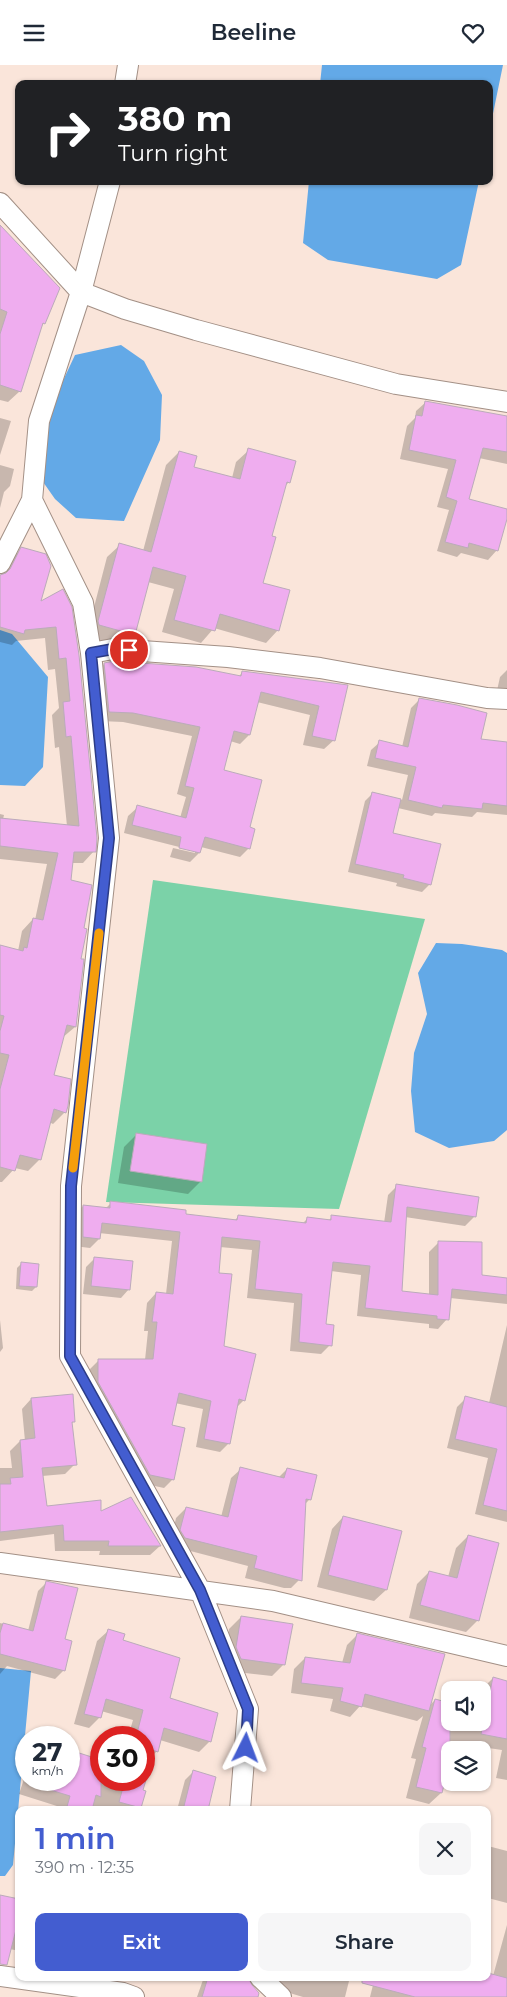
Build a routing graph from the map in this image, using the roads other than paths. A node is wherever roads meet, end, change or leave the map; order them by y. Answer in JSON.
{"nodes":[{"id":1,"x":128,"y":65,"type":"edge"},
{"id":2,"x":126,"y":80,"type":"edge"},
{"id":3,"x":109,"y":185,"type":"edge"},
{"id":4,"x":0,"y":203,"type":"edge"},
{"id":5,"x":81,"y":292,"type":"junction"},
{"id":6,"x":507,"y":402,"type":"edge"},
{"id":7,"x":32,"y":500,"type":"junction"},
{"id":8,"x":0,"y":563,"type":"edge"},
{"id":9,"x":91,"y":653,"type":"junction"},
{"id":10,"x":507,"y":699,"type":"edge"},
{"id":11,"x":0,"y":1563,"type":"edge"},
{"id":12,"x":200,"y":1590,"type":"junction"},
{"id":13,"x":507,"y":1656,"type":"edge"},
{"id":14,"x":240,"y":1806,"type":"edge"},
{"id":15,"x":0,"y":1976,"type":"edge"},
{"id":16,"x":15,"y":1978,"type":"edge"},
{"id":17,"x":36,"y":1981,"type":"edge"},
{"id":18,"x":264,"y":1981,"type":"edge"},
{"id":19,"x":134,"y":1997,"type":"edge"},
{"id":20,"x":282,"y":1997,"type":"edge"}],
"edges":[{"from":1,"to":2,"type":"street"},
{"from":3,"to":5,"type":"street"},
{"from":4,"to":5,"type":"street"},
{"from":5,"to":6,"type":"street"},
{"from":5,"to":7,"type":"street"},
{"from":7,"to":8,"type":"street"},
{"from":7,"to":9,"type":"street"},
{"from":9,"to":10,"type":"street"},
{"from":9,"to":12,"type":"street"},
{"from":11,"to":12,"type":"street"},
{"from":12,"to":13,"type":"street"},
{"from":12,"to":14,"type":"street"},
{"from":15,"to":16,"type":"street"},
{"from":17,"to":19,"type":"street"},
{"from":18,"to":20,"type":"street"}]}
